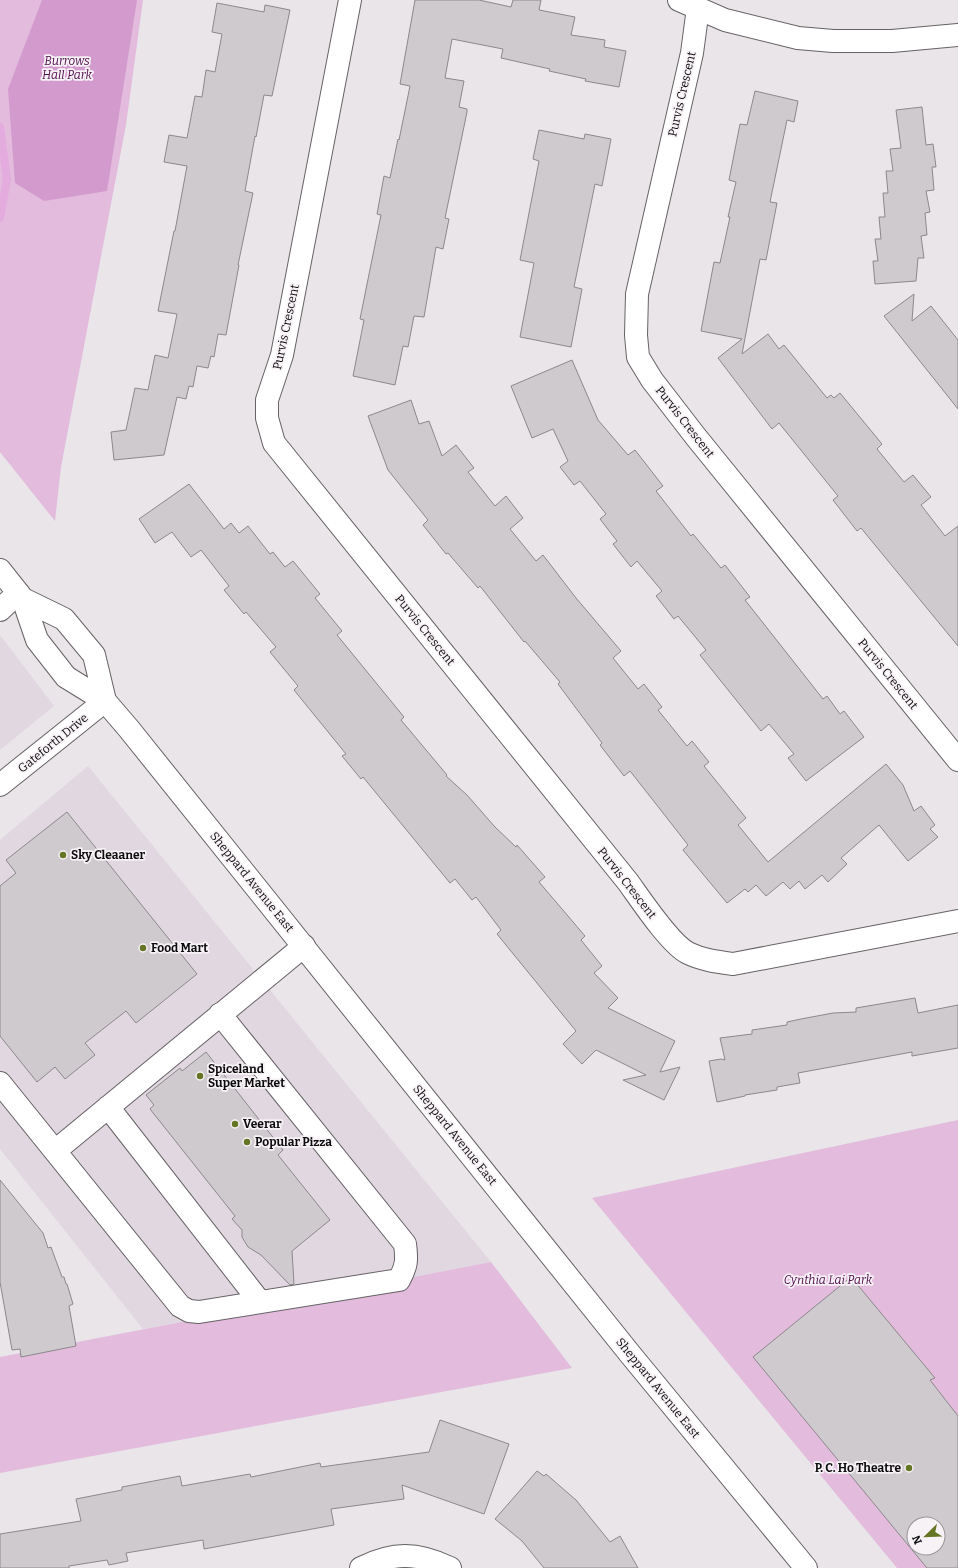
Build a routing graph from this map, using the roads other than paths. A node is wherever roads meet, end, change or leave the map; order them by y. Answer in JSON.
{"nodes":[{"id":1,"x":350,"y":0,"type":"edge"},
{"id":2,"x":689,"y":4,"type":"edge"},
{"id":3,"x":958,"y":35,"type":"edge"},
{"id":4,"x":0,"y":570,"type":"edge"},
{"id":5,"x":20,"y":596,"type":"junction"},
{"id":6,"x":0,"y":610,"type":"edge"},
{"id":7,"x":106,"y":701,"type":"junction"},
{"id":8,"x":958,"y":760,"type":"edge"},
{"id":9,"x":0,"y":785,"type":"edge"},
{"id":10,"x":958,"y":921,"type":"edge"},
{"id":11,"x":304,"y":946,"type":"junction"},
{"id":12,"x":220,"y":1014,"type":"junction"},
{"id":13,"x":0,"y":1083,"type":"edge"},
{"id":14,"x":108,"y":1107,"type":"junction"},
{"id":15,"x":55,"y":1151,"type":"junction"},
{"id":16,"x":260,"y":1302,"type":"junction"},
{"id":17,"x":361,"y":1568,"type":"edge"},
{"id":18,"x":450,"y":1568,"type":"edge"},
{"id":19,"x":806,"y":1568,"type":"edge"}],
"edges":[{"from":1,"to":10,"type":"street","name":"Purvis Crescent"},
{"from":2,"to":3,"type":"street"},
{"from":2,"to":8,"type":"street","name":"Purvis Crescent"},
{"from":4,"to":5,"type":"street","name":"Sheppard Avenue East"},
{"from":5,"to":6,"type":"street"},
{"from":5,"to":7,"type":"street","name":"Sheppard Avenue East"},
{"from":5,"to":7,"type":"street","name":"Sheppard Avenue East"},
{"from":7,"to":9,"type":"street","name":"Gateforth Drive"},
{"from":7,"to":11,"type":"street","name":"Sheppard Avenue East"},
{"from":11,"to":12,"type":"street"},
{"from":11,"to":19,"type":"street","name":"Sheppard Avenue East"},
{"from":12,"to":14,"type":"street"},
{"from":12,"to":16,"type":"street"},
{"from":13,"to":15,"type":"street"},
{"from":14,"to":15,"type":"street"},
{"from":14,"to":16,"type":"street"},
{"from":15,"to":16,"type":"street"},
{"from":17,"to":18,"type":"street"}]}
